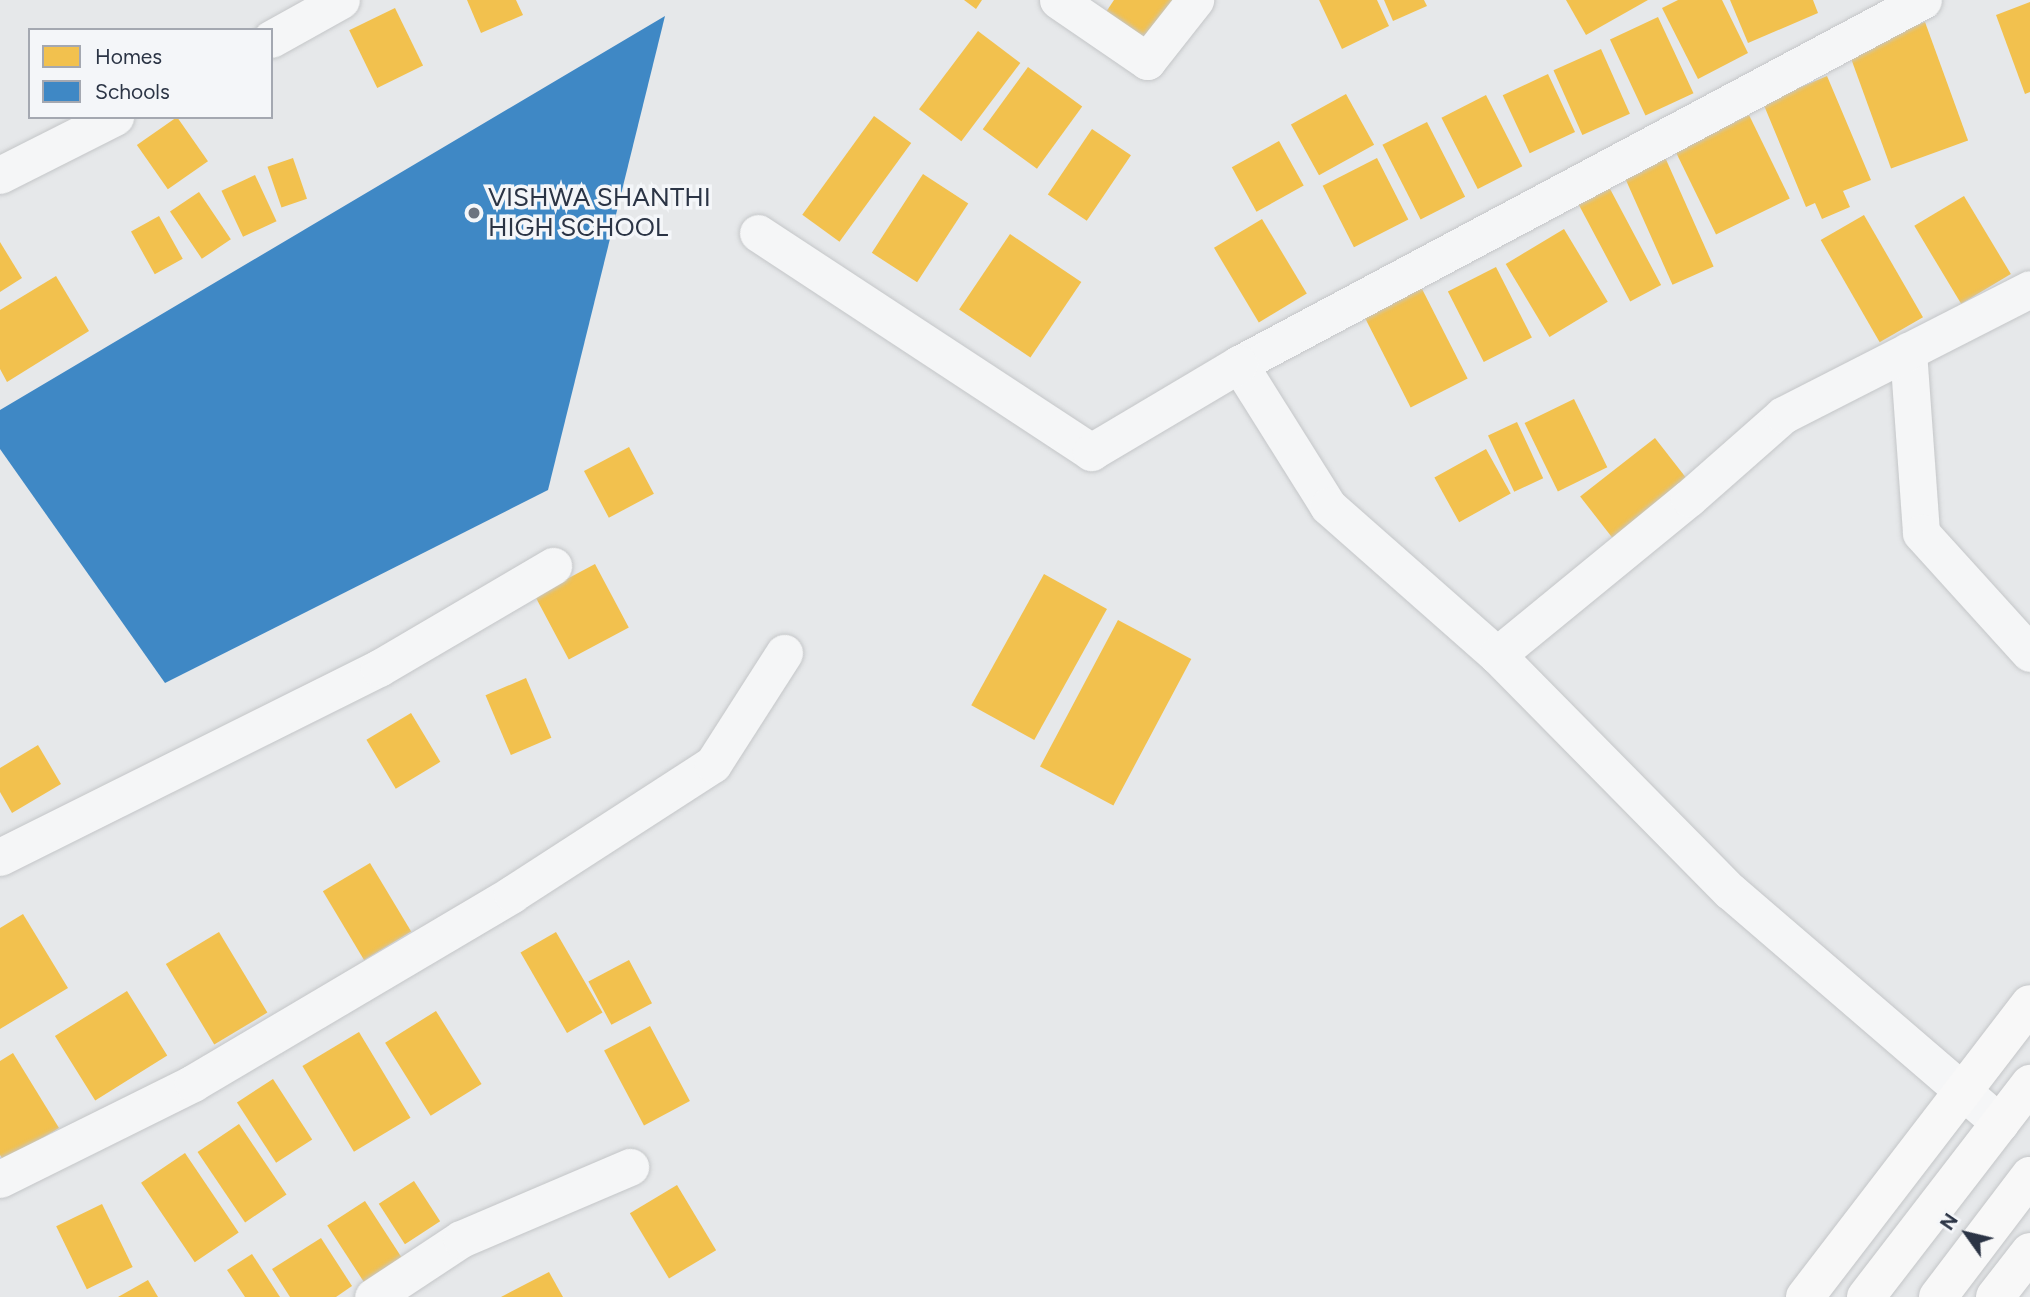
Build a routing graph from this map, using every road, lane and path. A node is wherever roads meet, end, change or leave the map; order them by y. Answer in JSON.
{"nodes":[{"id":1,"x":341,"y":0,"type":"edge"},
{"id":2,"x":1058,"y":0,"type":"edge"},
{"id":3,"x":1195,"y":0,"type":"edge"},
{"id":4,"x":1923,"y":0,"type":"edge"},
{"id":5,"x":273,"y":38,"type":"edge"},
{"id":6,"x":111,"y":119,"type":"edge"},
{"id":7,"x":0,"y":175,"type":"edge"},
{"id":8,"x":758,"y":233,"type":"dead end"},
{"id":9,"x":2030,"y":289,"type":"edge"},
{"id":10,"x":1908,"y":351,"type":"junction"},
{"id":11,"x":1239,"y":364,"type":"junction"},
{"id":12,"x":554,"y":566,"type":"dead end"},
{"id":13,"x":784,"y":653,"type":"dead end"},
{"id":14,"x":2030,"y":653,"type":"edge"},
{"id":15,"x":1497,"y":655,"type":"junction"},
{"id":16,"x":0,"y":857,"type":"edge"},
{"id":17,"x":2030,"y":1004,"type":"edge"},
{"id":18,"x":2030,"y":1084,"type":"edge"},
{"id":19,"x":1961,"y":1091,"type":"junction"},
{"id":20,"x":2000,"y":1123,"type":"junction"},
{"id":21,"x":629,"y":1167,"type":"dead end"},
{"id":22,"x":2030,"y":1176,"type":"edge"},
{"id":23,"x":0,"y":1179,"type":"edge"},
{"id":24,"x":2030,"y":1252,"type":"edge"},
{"id":25,"x":373,"y":1297,"type":"edge"},
{"id":26,"x":1805,"y":1297,"type":"edge"},
{"id":27,"x":1866,"y":1297,"type":"edge"},
{"id":28,"x":1938,"y":1297,"type":"edge"},
{"id":29,"x":1995,"y":1297,"type":"edge"}],
"edges":[{"from":1,"to":5,"type":"street"},
{"from":2,"to":3,"type":"street"},
{"from":4,"to":11,"type":"street"},
{"from":6,"to":7,"type":"street"},
{"from":8,"to":11,"type":"street"},
{"from":9,"to":10,"type":"street"},
{"from":10,"to":14,"type":"street"},
{"from":10,"to":15,"type":"street"},
{"from":11,"to":15,"type":"street"},
{"from":12,"to":16,"type":"street"},
{"from":13,"to":23,"type":"street"},
{"from":15,"to":19,"type":"street"},
{"from":17,"to":19,"type":"main road"},
{"from":18,"to":20,"type":"main road"},
{"from":19,"to":20,"type":"street"},
{"from":19,"to":26,"type":"main road"},
{"from":20,"to":27,"type":"main road"},
{"from":21,"to":25,"type":"street"},
{"from":22,"to":28,"type":"main road"},
{"from":24,"to":29,"type":"main road"}]}
